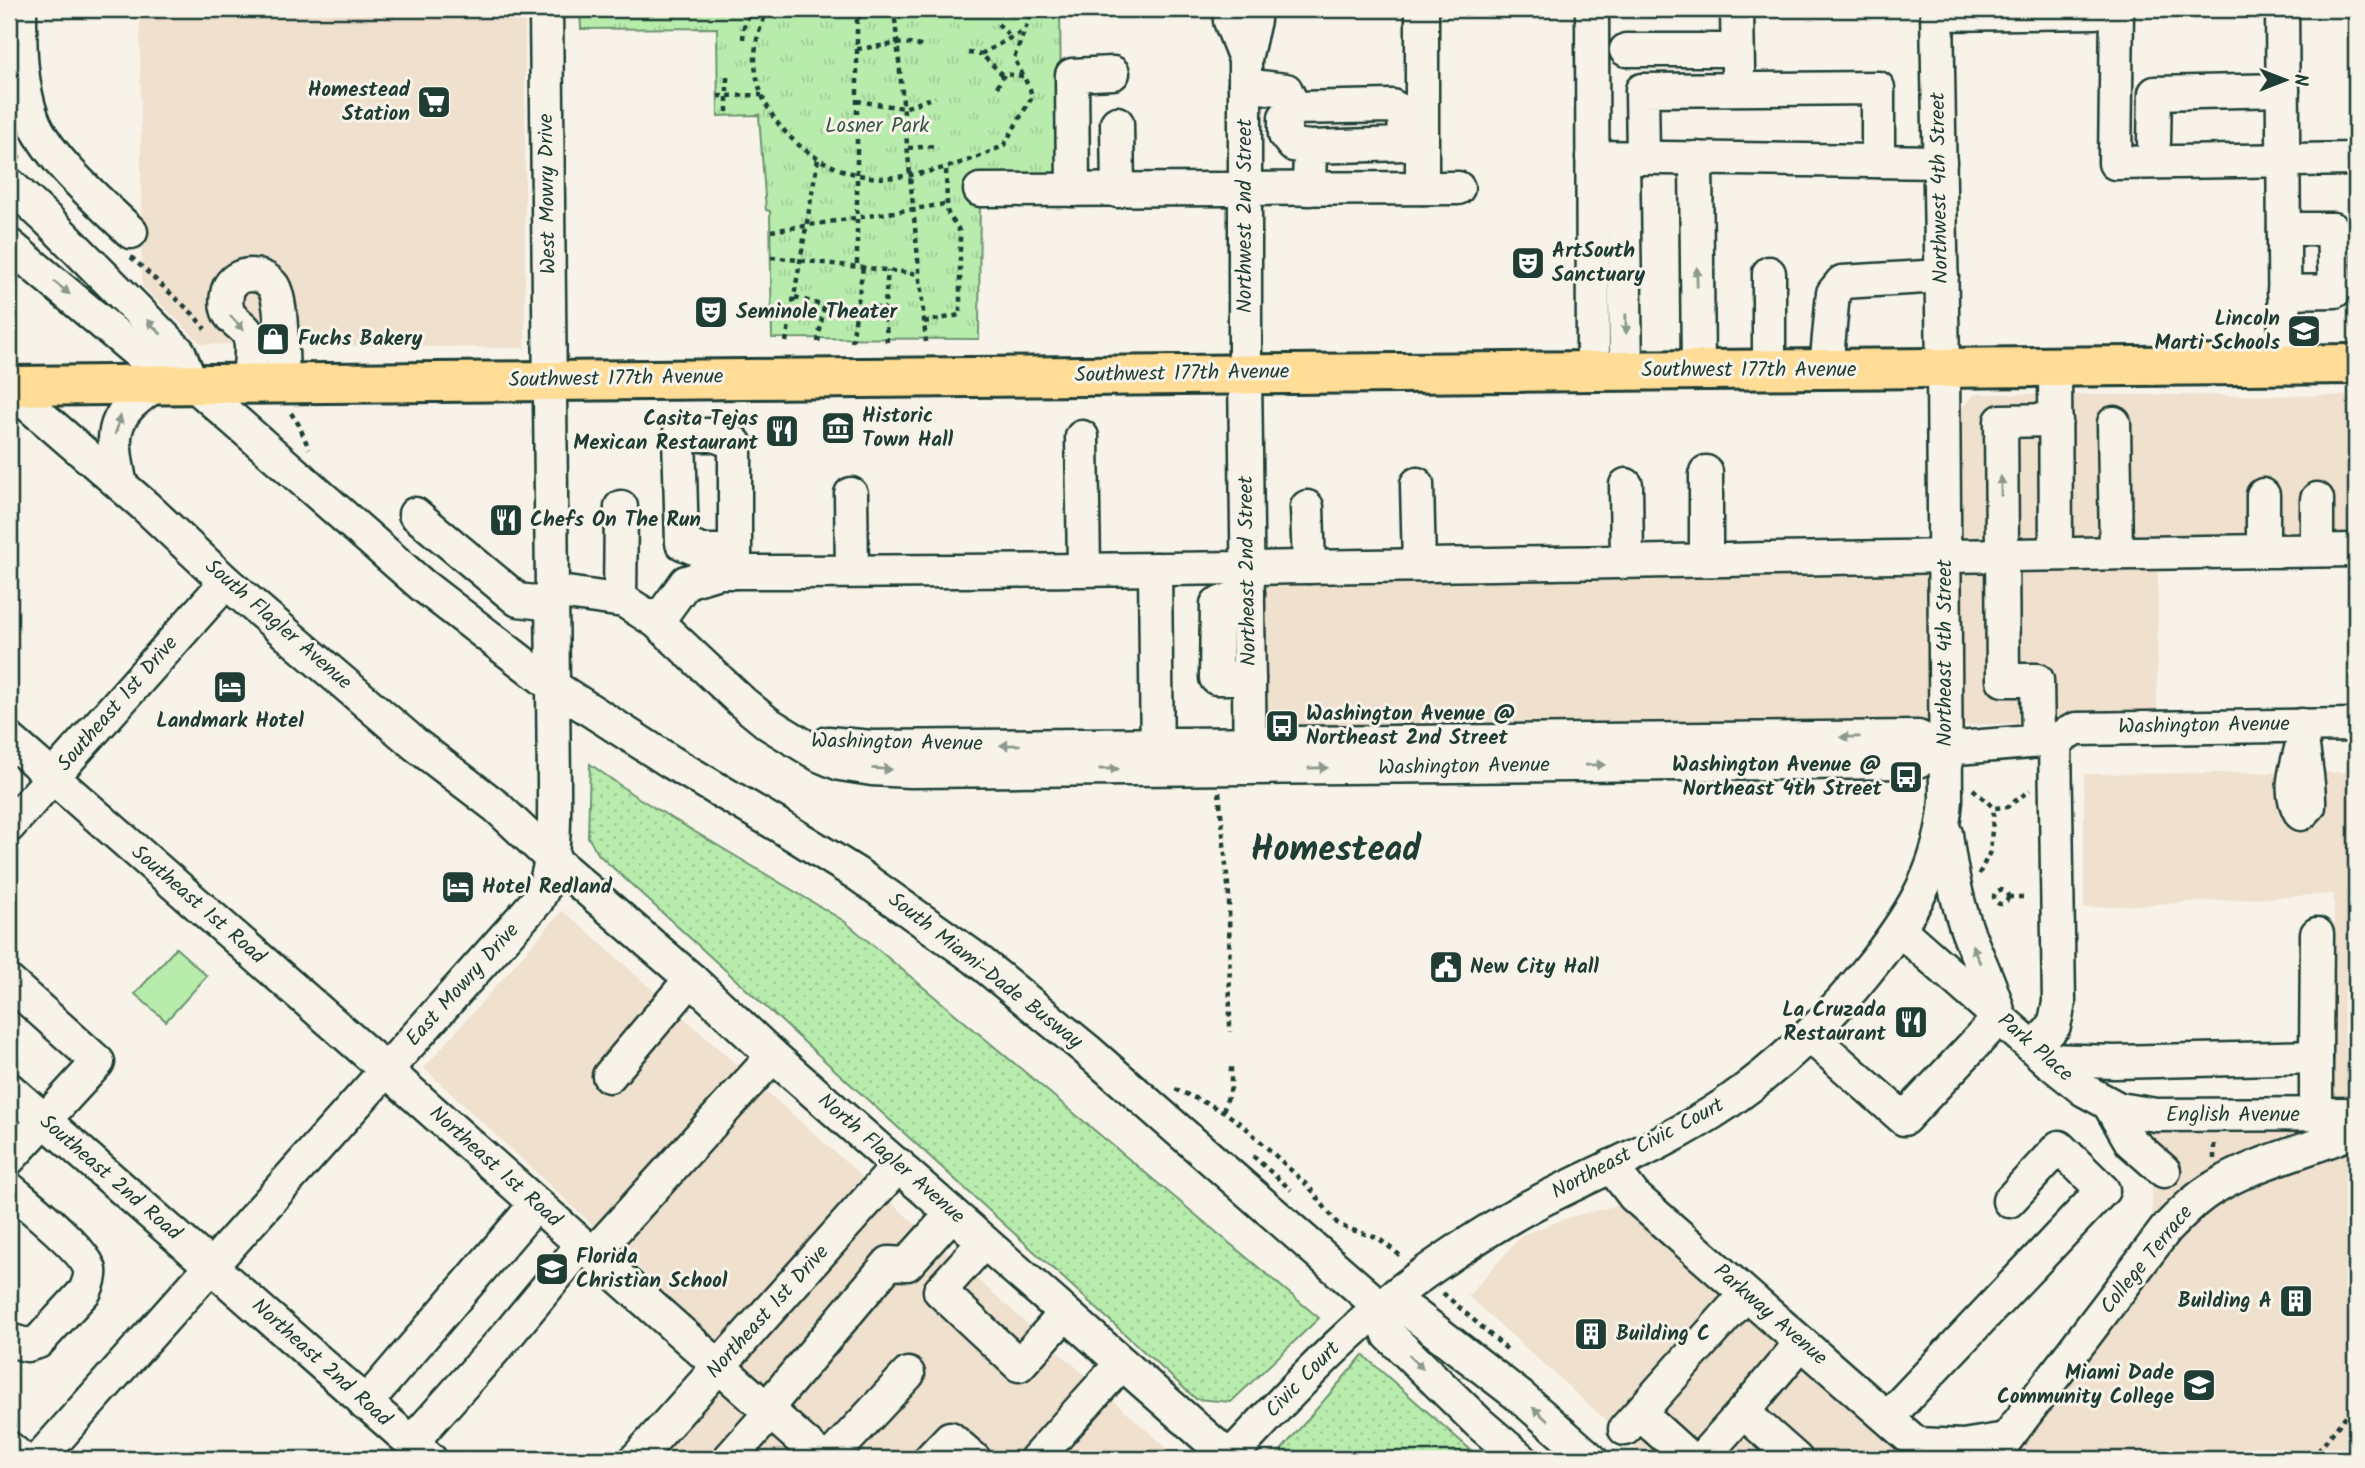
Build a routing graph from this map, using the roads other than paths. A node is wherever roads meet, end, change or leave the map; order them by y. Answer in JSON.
{"nodes":[{"id":1,"x":20,"y":9,"type":"edge"},
{"id":2,"x":546,"y":9,"type":"edge"},
{"id":3,"x":1230,"y":9,"type":"edge"},
{"id":4,"x":1254,"y":9,"type":"edge"},
{"id":5,"x":1422,"y":9,"type":"edge"},
{"id":6,"x":1592,"y":9,"type":"edge"},
{"id":7,"x":1737,"y":9,"type":"edge"},
{"id":8,"x":2282,"y":9,"type":"edge"},
{"id":9,"x":2106,"y":10,"type":"edge"},
{"id":10,"x":1937,"y":11,"type":"edge"},
{"id":11,"x":1626,"y":50,"type":"dead end"},
{"id":12,"x":1737,"y":50,"type":"junction"},
{"id":13,"x":1245,"y":72,"type":"junction"},
{"id":14,"x":1113,"y":73,"type":"dead end"},
{"id":15,"x":1738,"y":89,"type":"junction"},
{"id":16,"x":2283,"y":90,"type":"junction"},
{"id":17,"x":1294,"y":107,"type":"junction"},
{"id":18,"x":1117,"y":123,"type":"dead end"},
{"id":19,"x":2154,"y":142,"type":"dead end"},
{"id":20,"x":1310,"y":147,"type":"junction"},
{"id":21,"x":1592,"y":157,"type":"junction"},
{"id":22,"x":1633,"y":158,"type":"junction"},
{"id":23,"x":1696,"y":158,"type":"junction"},
{"id":24,"x":2283,"y":159,"type":"junction"},
{"id":25,"x":2356,"y":159,"type":"edge"},
{"id":26,"x":1878,"y":161,"type":"junction"},
{"id":27,"x":1940,"y":162,"type":"junction"},
{"id":28,"x":9,"y":184,"type":"edge"},
{"id":29,"x":1309,"y":188,"type":"junction"},
{"id":30,"x":1422,"y":188,"type":"junction"},
{"id":31,"x":1458,"y":188,"type":"dead end"},
{"id":32,"x":1245,"y":189,"type":"junction"},
{"id":33,"x":980,"y":190,"type":"dead end"},
{"id":34,"x":1073,"y":190,"type":"junction"},
{"id":35,"x":1118,"y":191,"type":"junction"},
{"id":36,"x":2284,"y":229,"type":"junction"},
{"id":37,"x":131,"y":232,"type":"dead end"},
{"id":38,"x":9,"y":245,"type":"edge"},
{"id":39,"x":1769,"y":273,"type":"dead end"},
{"id":40,"x":1941,"y":276,"type":"junction"},
{"id":41,"x":2284,"y":292,"type":"junction"},
{"id":42,"x":2356,"y":364,"type":"edge"},
{"id":43,"x":2285,"y":365,"type":"junction"},
{"id":44,"x":2056,"y":367,"type":"junction"},
{"id":45,"x":1943,"y":368,"type":"junction"},
{"id":46,"x":1769,"y":369,"type":"junction"},
{"id":47,"x":1826,"y":369,"type":"junction"},
{"id":48,"x":1698,"y":370,"type":"junction"},
{"id":49,"x":1609,"y":371,"type":"junction"},
{"id":50,"x":1245,"y":373,"type":"junction"},
{"id":51,"x":550,"y":380,"type":"junction"},
{"id":52,"x":175,"y":383,"type":"junction"},
{"id":53,"x":9,"y":387,"type":"edge"},
{"id":54,"x":2056,"y":420,"type":"junction"},
{"id":55,"x":2114,"y":424,"type":"dead end"},
{"id":56,"x":1082,"y":437,"type":"dead end"},
{"id":57,"x":1706,"y":472,"type":"dead end"},
{"id":58,"x":1417,"y":484,"type":"dead end"},
{"id":59,"x":121,"y":485,"type":"junction"},
{"id":60,"x":1626,"y":485,"type":"dead end"},
{"id":61,"x":851,"y":495,"type":"dead end"},
{"id":62,"x":2263,"y":495,"type":"dead end"},
{"id":63,"x":2317,"y":499,"type":"dead end"},
{"id":64,"x":621,"y":507,"type":"dead end"},
{"id":65,"x":1307,"y":507,"type":"dead end"},
{"id":66,"x":415,"y":514,"type":"dead end"},
{"id":67,"x":2317,"y":550,"type":"junction"},
{"id":68,"x":2356,"y":550,"type":"edge"},
{"id":69,"x":2263,"y":551,"type":"junction"},
{"id":70,"x":2116,"y":552,"type":"junction"},
{"id":71,"x":2056,"y":553,"type":"junction"},
{"id":72,"x":2001,"y":554,"type":"junction"},
{"id":73,"x":1944,"y":555,"type":"junction"},
{"id":74,"x":1706,"y":559,"type":"junction"},
{"id":75,"x":1627,"y":561,"type":"junction"},
{"id":76,"x":1419,"y":565,"type":"junction"},
{"id":77,"x":1309,"y":566,"type":"junction"},
{"id":78,"x":1084,"y":569,"type":"junction"},
{"id":79,"x":1155,"y":569,"type":"junction"},
{"id":80,"x":852,"y":571,"type":"junction"},
{"id":81,"x":1248,"y":581,"type":"junction"},
{"id":82,"x":226,"y":582,"type":"junction"},
{"id":83,"x":552,"y":598,"type":"junction"},
{"id":84,"x":620,"y":600,"type":"junction"},
{"id":85,"x":657,"y":622,"type":"junction"},
{"id":86,"x":553,"y":686,"type":"junction"},
{"id":87,"x":2356,"y":725,"type":"edge"},
{"id":88,"x":2302,"y":735,"type":"junction"},
{"id":89,"x":9,"y":739,"type":"edge"},
{"id":90,"x":2046,"y":740,"type":"junction"},
{"id":91,"x":2356,"y":745,"type":"edge"},
{"id":92,"x":1945,"y":749,"type":"junction"},
{"id":93,"x":1157,"y":756,"type":"junction"},
{"id":94,"x":1250,"y":756,"type":"junction"},
{"id":95,"x":53,"y":778,"type":"junction"},
{"id":96,"x":12,"y":817,"type":"edge"},
{"id":97,"x":1944,"y":822,"type":"junction"},
{"id":98,"x":551,"y":858,"type":"junction"},
{"id":99,"x":1899,"y":929,"type":"junction"},
{"id":100,"x":2317,"y":933,"type":"dead end"},
{"id":101,"x":691,"y":979,"type":"junction"},
{"id":102,"x":9,"y":982,"type":"edge"},
{"id":103,"x":2000,"y":1017,"type":"junction"},
{"id":104,"x":1809,"y":1035,"type":"junction"},
{"id":105,"x":2040,"y":1054,"type":"junction"},
{"id":106,"x":773,"y":1056,"type":"junction"},
{"id":107,"x":2316,"y":1057,"type":"junction"},
{"id":108,"x":387,"y":1070,"type":"junction"},
{"id":109,"x":609,"y":1076,"type":"dead end"},
{"id":110,"x":9,"y":1089,"type":"edge"},
{"id":111,"x":2110,"y":1106,"type":"junction"},
{"id":112,"x":2356,"y":1114,"type":"edge"},
{"id":113,"x":2316,"y":1115,"type":"junction"},
{"id":114,"x":44,"y":1121,"type":"junction"},
{"id":115,"x":2356,"y":1130,"type":"edge"},
{"id":116,"x":9,"y":1159,"type":"edge"},
{"id":117,"x":899,"y":1165,"type":"junction"},
{"id":118,"x":1611,"y":1166,"type":"junction"},
{"id":119,"x":2164,"y":1171,"type":"dead end"},
{"id":120,"x":9,"y":1188,"type":"edge"},
{"id":121,"x":2009,"y":1201,"type":"dead end"},
{"id":122,"x":537,"y":1204,"type":"junction"},
{"id":123,"x":952,"y":1214,"type":"junction"},
{"id":124,"x":984,"y":1242,"type":"junction"},
{"id":125,"x":587,"y":1250,"type":"junction"},
{"id":126,"x":212,"y":1267,"type":"junction"},
{"id":127,"x":1745,"y":1295,"type":"junction"},
{"id":128,"x":1379,"y":1306,"type":"junction"},
{"id":129,"x":1065,"y":1314,"type":"junction"},
{"id":130,"x":9,"y":1340,"type":"edge"},
{"id":131,"x":1801,"y":1343,"type":"junction"},
{"id":132,"x":1121,"y":1364,"type":"junction"},
{"id":133,"x":719,"y":1367,"type":"junction"},
{"id":134,"x":908,"y":1374,"type":"dead end"},
{"id":135,"x":365,"y":1404,"type":"junction"},
{"id":136,"x":768,"y":1411,"type":"junction"},
{"id":137,"x":1743,"y":1412,"type":"junction"},
{"id":138,"x":1888,"y":1418,"type":"junction"},
{"id":139,"x":9,"y":1448,"type":"edge"},
{"id":140,"x":1998,"y":1449,"type":"edge"},
{"id":141,"x":421,"y":1451,"type":"edge"},
{"id":142,"x":1925,"y":1452,"type":"edge"},
{"id":143,"x":22,"y":1459,"type":"edge"},
{"id":144,"x":39,"y":1459,"type":"edge"},
{"id":145,"x":636,"y":1459,"type":"edge"},
{"id":146,"x":729,"y":1459,"type":"edge"},
{"id":147,"x":823,"y":1459,"type":"edge"},
{"id":148,"x":829,"y":1459,"type":"edge"},
{"id":149,"x":930,"y":1459,"type":"edge"},
{"id":150,"x":974,"y":1459,"type":"edge"},
{"id":151,"x":1036,"y":1459,"type":"edge"},
{"id":152,"x":1230,"y":1459,"type":"edge"},
{"id":153,"x":1521,"y":1459,"type":"edge"},
{"id":154,"x":1591,"y":1459,"type":"edge"},
{"id":155,"x":1690,"y":1459,"type":"edge"},
{"id":156,"x":1701,"y":1459,"type":"edge"},
{"id":157,"x":1796,"y":1459,"type":"edge"}],
"edges":[{"from":1,"to":37,"type":"street"},
{"from":2,"to":51,"type":"street","name":"West Mowry Drive"},
{"from":3,"to":13,"type":"street","name":"Northwest 2nd Street"},
{"from":4,"to":13,"type":"street","name":"Northwest 2nd Street"},
{"from":5,"to":30,"type":"street"},
{"from":6,"to":21,"type":"street"},
{"from":7,"to":12,"type":"street"},
{"from":8,"to":16,"type":"street"},
{"from":9,"to":10,"type":"street"},
{"from":9,"to":24,"type":"street"},
{"from":10,"to":27,"type":"street","name":"Northwest 4th Street"},
{"from":11,"to":12,"type":"street"},
{"from":12,"to":15,"type":"street"},
{"from":13,"to":17,"type":"street"},
{"from":13,"to":32,"type":"street","name":"Northwest 2nd Street"},
{"from":14,"to":34,"type":"street"},
{"from":15,"to":22,"type":"street"},
{"from":15,"to":26,"type":"street"},
{"from":16,"to":19,"type":"street"},
{"from":16,"to":24,"type":"street"},
{"from":17,"to":20,"type":"street"},
{"from":17,"to":20,"type":"street"},
{"from":18,"to":35,"type":"street"},
{"from":20,"to":29,"type":"street"},
{"from":21,"to":22,"type":"street"},
{"from":21,"to":49,"type":"street"},
{"from":22,"to":23,"type":"street"},
{"from":22,"to":49,"type":"street","one_way":true},
{"from":23,"to":26,"type":"street"},
{"from":48,"to":23,"type":"street","one_way":true},
{"from":24,"to":25,"type":"street"},
{"from":24,"to":36,"type":"street"},
{"from":26,"to":27,"type":"street"},
{"from":27,"to":40,"type":"street","name":"Northwest 4th Street"},
{"from":52,"to":28,"type":"street","one_way":true},
{"from":29,"to":30,"type":"street"},
{"from":29,"to":32,"type":"street"},
{"from":30,"to":31,"type":"street"},
{"from":32,"to":35,"type":"street"},
{"from":32,"to":50,"type":"street","name":"Northwest 2nd Street"},
{"from":33,"to":34,"type":"street"},
{"from":34,"to":35,"type":"street"},
{"from":36,"to":41,"type":"street"},
{"from":36,"to":41,"type":"street"},
{"from":38,"to":52,"type":"street","one_way":true},
{"from":39,"to":46,"type":"street"},
{"from":40,"to":45,"type":"street","name":"Northwest 4th Street"},
{"from":40,"to":47,"type":"street"},
{"from":41,"to":43,"type":"street"},
{"from":42,"to":43,"type":"main road","name":"Southwest 177th Avenue"},
{"from":43,"to":44,"type":"main road","name":"Southwest 177th Avenue"},
{"from":44,"to":45,"type":"main road","name":"Southwest 177th Avenue"},
{"from":44,"to":54,"type":"street"},
{"from":45,"to":47,"type":"main road","name":"Southwest 177th Avenue"},
{"from":45,"to":73,"type":"street","name":"Northeast 4th Street"},
{"from":46,"to":47,"type":"main road","name":"Southwest 177th Avenue"},
{"from":46,"to":48,"type":"main road","name":"Southwest 177th Avenue"},
{"from":48,"to":49,"type":"main road","name":"Southwest 177th Avenue"},
{"from":49,"to":50,"type":"main road","name":"Southwest 177th Avenue"},
{"from":50,"to":51,"type":"main road","name":"Southwest 177th Avenue"},
{"from":50,"to":81,"type":"street","name":"Northeast 2nd Street"},
{"from":51,"to":52,"type":"main road","name":"Southwest 177th Avenue"},
{"from":51,"to":83,"type":"street","name":"East Mowry Drive"},
{"from":52,"to":53,"type":"main road","name":"Southwest 177th Avenue"},
{"from":59,"to":52,"type":"street","one_way":true},
{"from":52,"to":86,"type":"street","name":"South Miami-Dade Busway"},
{"from":53,"to":59,"type":"street","name":"South Flagler Avenue"},
{"from":54,"to":71,"type":"street"},
{"from":72,"to":54,"type":"street","one_way":true},
{"from":55,"to":70,"type":"street"},
{"from":56,"to":78,"type":"street"},
{"from":57,"to":74,"type":"street"},
{"from":58,"to":76,"type":"street"},
{"from":59,"to":82,"type":"street","name":"South Flagler Avenue"},
{"from":60,"to":75,"type":"street"},
{"from":61,"to":80,"type":"street"},
{"from":62,"to":69,"type":"street"},
{"from":63,"to":67,"type":"street"},
{"from":64,"to":84,"type":"street"},
{"from":65,"to":77,"type":"street"},
{"from":66,"to":83,"type":"street"},
{"from":67,"to":68,"type":"street"},
{"from":67,"to":69,"type":"street"},
{"from":69,"to":70,"type":"street"},
{"from":70,"to":71,"type":"street"},
{"from":71,"to":72,"type":"street"},
{"from":72,"to":73,"type":"street"},
{"from":72,"to":90,"type":"street"},
{"from":73,"to":74,"type":"street"},
{"from":73,"to":92,"type":"street","name":"Northeast 4th Street"},
{"from":74,"to":75,"type":"street"},
{"from":75,"to":76,"type":"street"},
{"from":76,"to":77,"type":"street"},
{"from":77,"to":81,"type":"street"},
{"from":78,"to":79,"type":"street"},
{"from":78,"to":80,"type":"street"},
{"from":79,"to":81,"type":"street"},
{"from":79,"to":93,"type":"street"},
{"from":80,"to":85,"type":"street"},
{"from":81,"to":94,"type":"street","name":"Northeast 2nd Street"},
{"from":82,"to":95,"type":"street","name":"Southeast 1st Drive"},
{"from":82,"to":98,"type":"street","name":"South Flagler Avenue"},
{"from":83,"to":84,"type":"street"},
{"from":83,"to":86,"type":"street","name":"East Mowry Drive"},
{"from":84,"to":85,"type":"street","name":"Washington Avenue"},
{"from":85,"to":93,"type":"street","name":"Washington Avenue"},
{"from":86,"to":98,"type":"street","name":"East Mowry Drive"},
{"from":86,"to":128,"type":"street","name":"South Miami-Dade Busway"},
{"from":87,"to":88,"type":"street","name":"Washington Avenue"},
{"from":88,"to":90,"type":"street","name":"Washington Avenue"},
{"from":88,"to":91,"type":"street","name":"Washington Avenue"},
{"from":89,"to":95,"type":"street","name":"Southeast 1st Road"},
{"from":90,"to":92,"type":"street","name":"Washington Avenue"},
{"from":90,"to":105,"type":"street"},
{"from":92,"to":94,"type":"street","name":"Washington Avenue"},
{"from":92,"to":97,"type":"street","name":"Northeast 4th Street"},
{"from":93,"to":94,"type":"street","name":"Washington Avenue"},
{"from":93,"to":94,"type":"street","name":"Washington Avenue"},
{"from":95,"to":96,"type":"street","name":"Southeast 1st Drive"},
{"from":95,"to":108,"type":"street","name":"Southeast 1st Road"},
{"from":97,"to":99,"type":"street","name":"Northeast 4th Street"},
{"from":103,"to":97,"type":"street","one_way":true},
{"from":98,"to":101,"type":"street","name":"North Flagler Avenue"},
{"from":98,"to":108,"type":"street","name":"East Mowry Drive"},
{"from":99,"to":103,"type":"street","name":"Park Place"},
{"from":99,"to":104,"type":"street","name":"Northeast Civic Court"},
{"from":100,"to":107,"type":"street"},
{"from":101,"to":106,"type":"street","name":"North Flagler Avenue"},
{"from":101,"to":109,"type":"street"},
{"from":102,"to":114,"type":"street"},
{"from":103,"to":104,"type":"street"},
{"from":103,"to":105,"type":"street","name":"Park Place"},
{"from":104,"to":118,"type":"street","name":"Northeast Civic Court"},
{"from":105,"to":107,"type":"street"},
{"from":105,"to":111,"type":"street","name":"Park Place"},
{"from":106,"to":117,"type":"street","name":"North Flagler Avenue"},
{"from":106,"to":125,"type":"street"},
{"from":107,"to":113,"type":"street"},
{"from":108,"to":122,"type":"street","name":"Northeast 1st Road"},
{"from":108,"to":126,"type":"street","name":"East Mowry Drive"},
{"from":110,"to":114,"type":"street","name":"Southeast 2nd Road"},
{"from":111,"to":113,"type":"street","name":"English Avenue"},
{"from":111,"to":119,"type":"street","name":"Park Place"},
{"from":112,"to":113,"type":"street","name":"English Avenue"},
{"from":114,"to":116,"type":"street"},
{"from":114,"to":126,"type":"street","name":"Southeast 2nd Road"},
{"from":115,"to":140,"type":"street","name":"College Terrace"},
{"from":117,"to":123,"type":"street","name":"North Flagler Avenue"},
{"from":117,"to":133,"type":"street","name":"Northeast 1st Drive"},
{"from":118,"to":127,"type":"street","name":"Parkway Avenue"},
{"from":118,"to":128,"type":"street","name":"Northeast Civic Court"},
{"from":120,"to":130,"type":"street"},
{"from":121,"to":138,"type":"street"},
{"from":122,"to":125,"type":"street","name":"Northeast 1st Road"},
{"from":122,"to":135,"type":"street"},
{"from":123,"to":124,"type":"street","name":"North Flagler Avenue"},
{"from":123,"to":136,"type":"street"},
{"from":124,"to":129,"type":"street","name":"North Flagler Avenue"},
{"from":124,"to":129,"type":"street"},
{"from":125,"to":133,"type":"street","name":"Northeast 1st Road"},
{"from":125,"to":141,"type":"street"},
{"from":126,"to":135,"type":"street","name":"Northeast 2nd Road"},
{"from":126,"to":144,"type":"street","name":"East Mowry Drive"},
{"from":127,"to":131,"type":"street","name":"Parkway Avenue"},
{"from":127,"to":155,"type":"street"},
{"from":128,"to":152,"type":"street","name":"Civic Court"},
{"from":128,"to":153,"type":"street","name":"South Miami-Dade Busway","one_way":true},
{"from":154,"to":128,"type":"street","name":"South Miami-Dade Busway","one_way":true},
{"from":129,"to":132,"type":"street","name":"North Flagler Avenue"},
{"from":131,"to":137,"type":"street"},
{"from":131,"to":138,"type":"street","name":"Parkway Avenue"},
{"from":132,"to":151,"type":"street"},
{"from":132,"to":152,"type":"street","name":"North Flagler Avenue"},
{"from":133,"to":136,"type":"street","name":"Northeast 1st Road"},
{"from":133,"to":145,"type":"street","name":"Northeast 1st Drive"},
{"from":134,"to":148,"type":"street"},
{"from":135,"to":141,"type":"street","name":"Northeast 2nd Road"},
{"from":136,"to":146,"type":"street"},
{"from":136,"to":147,"type":"street","name":"Northeast 1st Road"},
{"from":137,"to":156,"type":"street"},
{"from":137,"to":157,"type":"street"},
{"from":138,"to":142,"type":"street","name":"Parkway Avenue"},
{"from":139,"to":143,"type":"street"},
{"from":140,"to":142,"type":"street"},
{"from":149,"to":150,"type":"street"}]}
